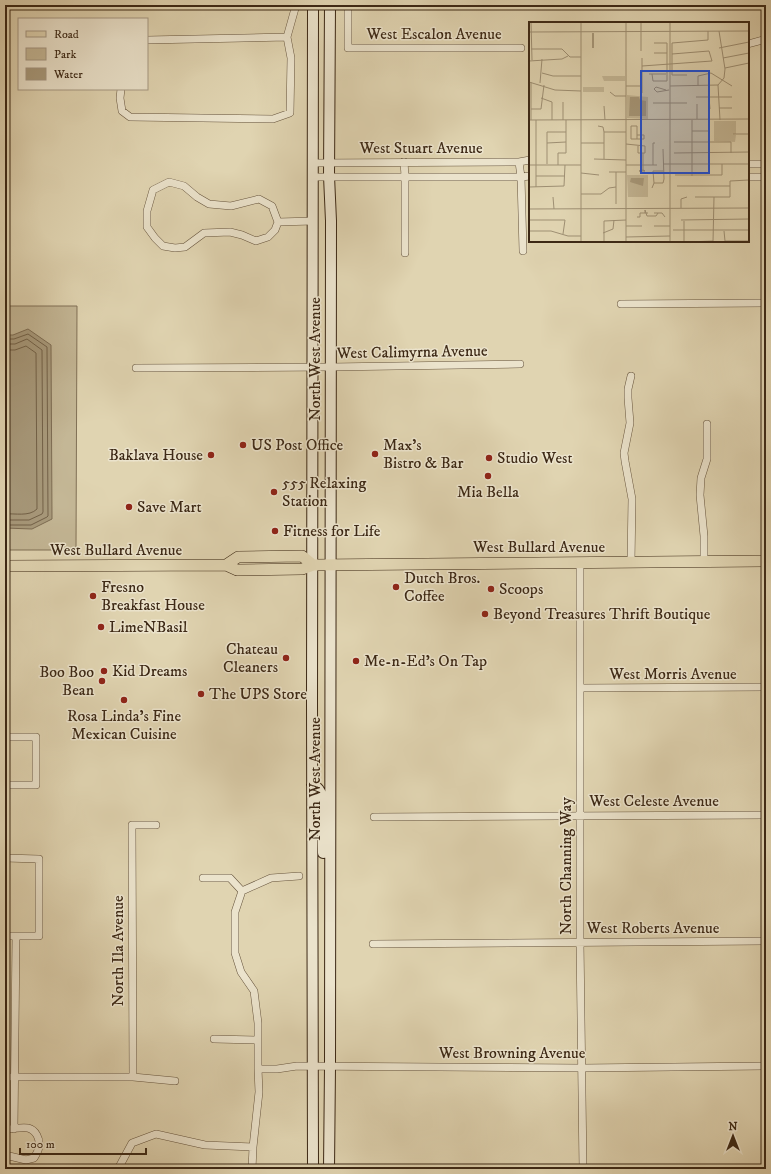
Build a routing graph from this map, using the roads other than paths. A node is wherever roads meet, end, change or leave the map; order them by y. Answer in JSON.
{"nodes":[{"id":1,"x":6,"y":5,"type":"edge"},
{"id":2,"x":296,"y":5,"type":"edge"},
{"id":3,"x":313,"y":5,"type":"edge"},
{"id":4,"x":330,"y":5,"type":"edge"},
{"id":5,"x":348,"y":5,"type":"edge"},
{"id":6,"x":287,"y":37,"type":"junction"},
{"id":7,"x":766,"y":39,"type":"edge"},
{"id":8,"x":148,"y":40,"type":"edge"},
{"id":9,"x":749,"y":44,"type":"edge"},
{"id":10,"x":521,"y":48,"type":"dead end"},
{"id":11,"x":121,"y":90,"type":"edge"},
{"id":12,"x":5,"y":124,"type":"edge"},
{"id":13,"x":529,"y":160,"type":"edge"},
{"id":14,"x":404,"y":162,"type":"junction"},
{"id":15,"x":519,"y":162,"type":"junction"},
{"id":16,"x":313,"y":163,"type":"junction"},
{"id":17,"x":329,"y":163,"type":"junction"},
{"id":18,"x":749,"y":164,"type":"edge"},
{"id":19,"x":766,"y":164,"type":"edge"},
{"id":20,"x":329,"y":176,"type":"junction"},
{"id":21,"x":405,"y":176,"type":"junction"},
{"id":22,"x":529,"y":176,"type":"edge"},
{"id":23,"x":313,"y":177,"type":"junction"},
{"id":24,"x":521,"y":177,"type":"junction"},
{"id":25,"x":749,"y":177,"type":"edge"},
{"id":26,"x":766,"y":177,"type":"edge"},
{"id":27,"x":313,"y":221,"type":"junction"},
{"id":28,"x":278,"y":222,"type":"junction"},
{"id":29,"x":523,"y":251,"type":"dead end"},
{"id":30,"x":405,"y":253,"type":"dead end"},
{"id":31,"x":766,"y":303,"type":"edge"},
{"id":32,"x":621,"y":304,"type":"dead end"},
{"id":33,"x":520,"y":364,"type":"dead end"},
{"id":34,"x":313,"y":367,"type":"junction"},
{"id":35,"x":331,"y":367,"type":"junction"},
{"id":36,"x":136,"y":368,"type":"dead end"},
{"id":37,"x":631,"y":376,"type":"dead end"},
{"id":38,"x":707,"y":424,"type":"dead end"},
{"id":39,"x":766,"y":561,"type":"edge"},
{"id":40,"x":580,"y":562,"type":"junction"},
{"id":41,"x":631,"y":562,"type":"junction"},
{"id":42,"x":704,"y":562,"type":"junction"},
{"id":43,"x":313,"y":565,"type":"junction"},
{"id":44,"x":330,"y":565,"type":"junction"},
{"id":45,"x":5,"y":566,"type":"edge"},
{"id":46,"x":766,"y":687,"type":"edge"},
{"id":47,"x":580,"y":688,"type":"junction"},
{"id":48,"x":5,"y":737,"type":"edge"},
{"id":49,"x":312,"y":784,"type":"junction"},
{"id":50,"x":5,"y":785,"type":"edge"},
{"id":51,"x":766,"y":815,"type":"edge"},
{"id":52,"x":580,"y":816,"type":"junction"},
{"id":53,"x":374,"y":817,"type":"dead end"},
{"id":54,"x":156,"y":825,"type":"dead end"},
{"id":55,"x":5,"y":858,"type":"edge"},
{"id":56,"x":300,"y":876,"type":"dead end"},
{"id":57,"x":203,"y":878,"type":"dead end"},
{"id":58,"x":242,"y":891,"type":"junction"},
{"id":59,"x":330,"y":935,"type":"junction"},
{"id":60,"x":5,"y":936,"type":"edge"},
{"id":61,"x":16,"y":936,"type":"junction"},
{"id":62,"x":766,"y":941,"type":"edge"},
{"id":63,"x":580,"y":942,"type":"junction"},
{"id":64,"x":373,"y":944,"type":"dead end"},
{"id":65,"x":214,"y":1039,"type":"dead end"},
{"id":66,"x":257,"y":1040,"type":"junction"},
{"id":67,"x":766,"y":1066,"type":"edge"},
{"id":68,"x":313,"y":1067,"type":"junction"},
{"id":69,"x":330,"y":1067,"type":"junction"},
{"id":70,"x":582,"y":1068,"type":"junction"},
{"id":71,"x":258,"y":1069,"type":"junction"},
{"id":72,"x":5,"y":1077,"type":"edge"},
{"id":73,"x":14,"y":1077,"type":"junction"},
{"id":74,"x":133,"y":1077,"type":"junction"},
{"id":75,"x":175,"y":1082,"type":"dead end"},
{"id":76,"x":14,"y":1129,"type":"junction"},
{"id":77,"x":5,"y":1130,"type":"edge"},
{"id":78,"x":253,"y":1147,"type":"junction"},
{"id":79,"x":5,"y":1155,"type":"edge"},
{"id":80,"x":118,"y":1169,"type":"edge"},
{"id":81,"x":252,"y":1169,"type":"edge"},
{"id":82,"x":313,"y":1169,"type":"edge"},
{"id":83,"x":329,"y":1169,"type":"edge"},
{"id":84,"x":583,"y":1169,"type":"edge"}],
"edges":[{"from":1,"to":12,"type":"street"},
{"from":2,"to":6,"type":"street"},
{"from":3,"to":16,"type":"main road","name":"North West Avenue"},
{"from":4,"to":17,"type":"main road","name":"North West Avenue"},
{"from":5,"to":10,"type":"street","name":"West Escalon Avenue"},
{"from":6,"to":8,"type":"street"},
{"from":6,"to":11,"type":"street"},
{"from":7,"to":9,"type":"street"},
{"from":13,"to":15,"type":"street","name":"West Stuart Avenue"},
{"from":14,"to":15,"type":"street","name":"West Stuart Avenue"},
{"from":14,"to":17,"type":"street","name":"West Stuart Avenue"},
{"from":14,"to":21,"type":"street"},
{"from":15,"to":24,"type":"street"},
{"from":16,"to":17,"type":"street","name":"West Stuart Avenue"},
{"from":16,"to":23,"type":"main road","name":"North West Avenue"},
{"from":17,"to":20,"type":"main road","name":"North West Avenue"},
{"from":18,"to":19,"type":"street"},
{"from":20,"to":21,"type":"street","name":"West Stuart Avenue"},
{"from":20,"to":23,"type":"street","name":"West Stuart Avenue"},
{"from":20,"to":35,"type":"main road","name":"North West Avenue"},
{"from":21,"to":24,"type":"street","name":"West Stuart Avenue"},
{"from":21,"to":30,"type":"street"},
{"from":22,"to":24,"type":"street","name":"West Stuart Avenue"},
{"from":23,"to":27,"type":"main road","name":"North West Avenue"},
{"from":24,"to":29,"type":"street"},
{"from":25,"to":26,"type":"street"},
{"from":27,"to":28,"type":"street"},
{"from":27,"to":34,"type":"main road","name":"North West Avenue"},
{"from":28,"to":28,"type":"street"},
{"from":31,"to":32,"type":"street"},
{"from":33,"to":35,"type":"street","name":"West Calimyrna Avenue"},
{"from":34,"to":35,"type":"street","name":"West Calimyrna Avenue"},
{"from":34,"to":36,"type":"street","name":"West Calimyrna Avenue"},
{"from":34,"to":43,"type":"main road","name":"North West Avenue"},
{"from":35,"to":44,"type":"main road","name":"North West Avenue"},
{"from":37,"to":41,"type":"street"},
{"from":38,"to":42,"type":"street"},
{"from":39,"to":42,"type":"main road","name":"West Bullard Avenue"},
{"from":40,"to":41,"type":"main road","name":"West Bullard Avenue"},
{"from":40,"to":44,"type":"main road","name":"West Bullard Avenue"},
{"from":40,"to":47,"type":"street","name":"North Channing Way"},
{"from":41,"to":42,"type":"main road","name":"West Bullard Avenue"},
{"from":43,"to":44,"type":"main road","name":"West Bullard Avenue"},
{"from":43,"to":45,"type":"main road","name":"West Bullard Avenue"},
{"from":43,"to":49,"type":"main road","name":"North West Avenue"},
{"from":44,"to":59,"type":"main road","name":"North West Avenue"},
{"from":46,"to":47,"type":"street","name":"West Morris Avenue"},
{"from":47,"to":52,"type":"street","name":"North Channing Way"},
{"from":48,"to":50,"type":"street"},
{"from":49,"to":59,"type":"main road"},
{"from":49,"to":68,"type":"main road","name":"North West Avenue"},
{"from":51,"to":52,"type":"street","name":"West Celeste Avenue"},
{"from":52,"to":53,"type":"street","name":"West Celeste Avenue"},
{"from":52,"to":63,"type":"street","name":"North Channing Way"},
{"from":54,"to":74,"type":"street","name":"North Ila Avenue"},
{"from":55,"to":61,"type":"street"},
{"from":56,"to":58,"type":"street"},
{"from":57,"to":58,"type":"street"},
{"from":58,"to":66,"type":"street"},
{"from":59,"to":69,"type":"main road","name":"North West Avenue"},
{"from":60,"to":61,"type":"street"},
{"from":61,"to":73,"type":"street"},
{"from":62,"to":63,"type":"street","name":"West Roberts Avenue"},
{"from":63,"to":64,"type":"street","name":"West Roberts Avenue"},
{"from":63,"to":70,"type":"street","name":"North Channing Way"},
{"from":65,"to":66,"type":"street"},
{"from":66,"to":71,"type":"street"},
{"from":67,"to":70,"type":"street","name":"West Browning Avenue"},
{"from":68,"to":69,"type":"street","name":"West Browning Avenue"},
{"from":68,"to":71,"type":"street","name":"West Browning Avenue"},
{"from":68,"to":82,"type":"main road","name":"North West Avenue"},
{"from":69,"to":70,"type":"street","name":"West Browning Avenue"},
{"from":69,"to":83,"type":"main road","name":"North West Avenue"},
{"from":70,"to":84,"type":"street","name":"North Channing Way"},
{"from":71,"to":78,"type":"street"},
{"from":72,"to":73,"type":"street"},
{"from":73,"to":74,"type":"street"},
{"from":73,"to":76,"type":"street"},
{"from":74,"to":75,"type":"street"},
{"from":76,"to":77,"type":"street"},
{"from":76,"to":79,"type":"street"},
{"from":78,"to":80,"type":"street"},
{"from":78,"to":81,"type":"street"}]}
